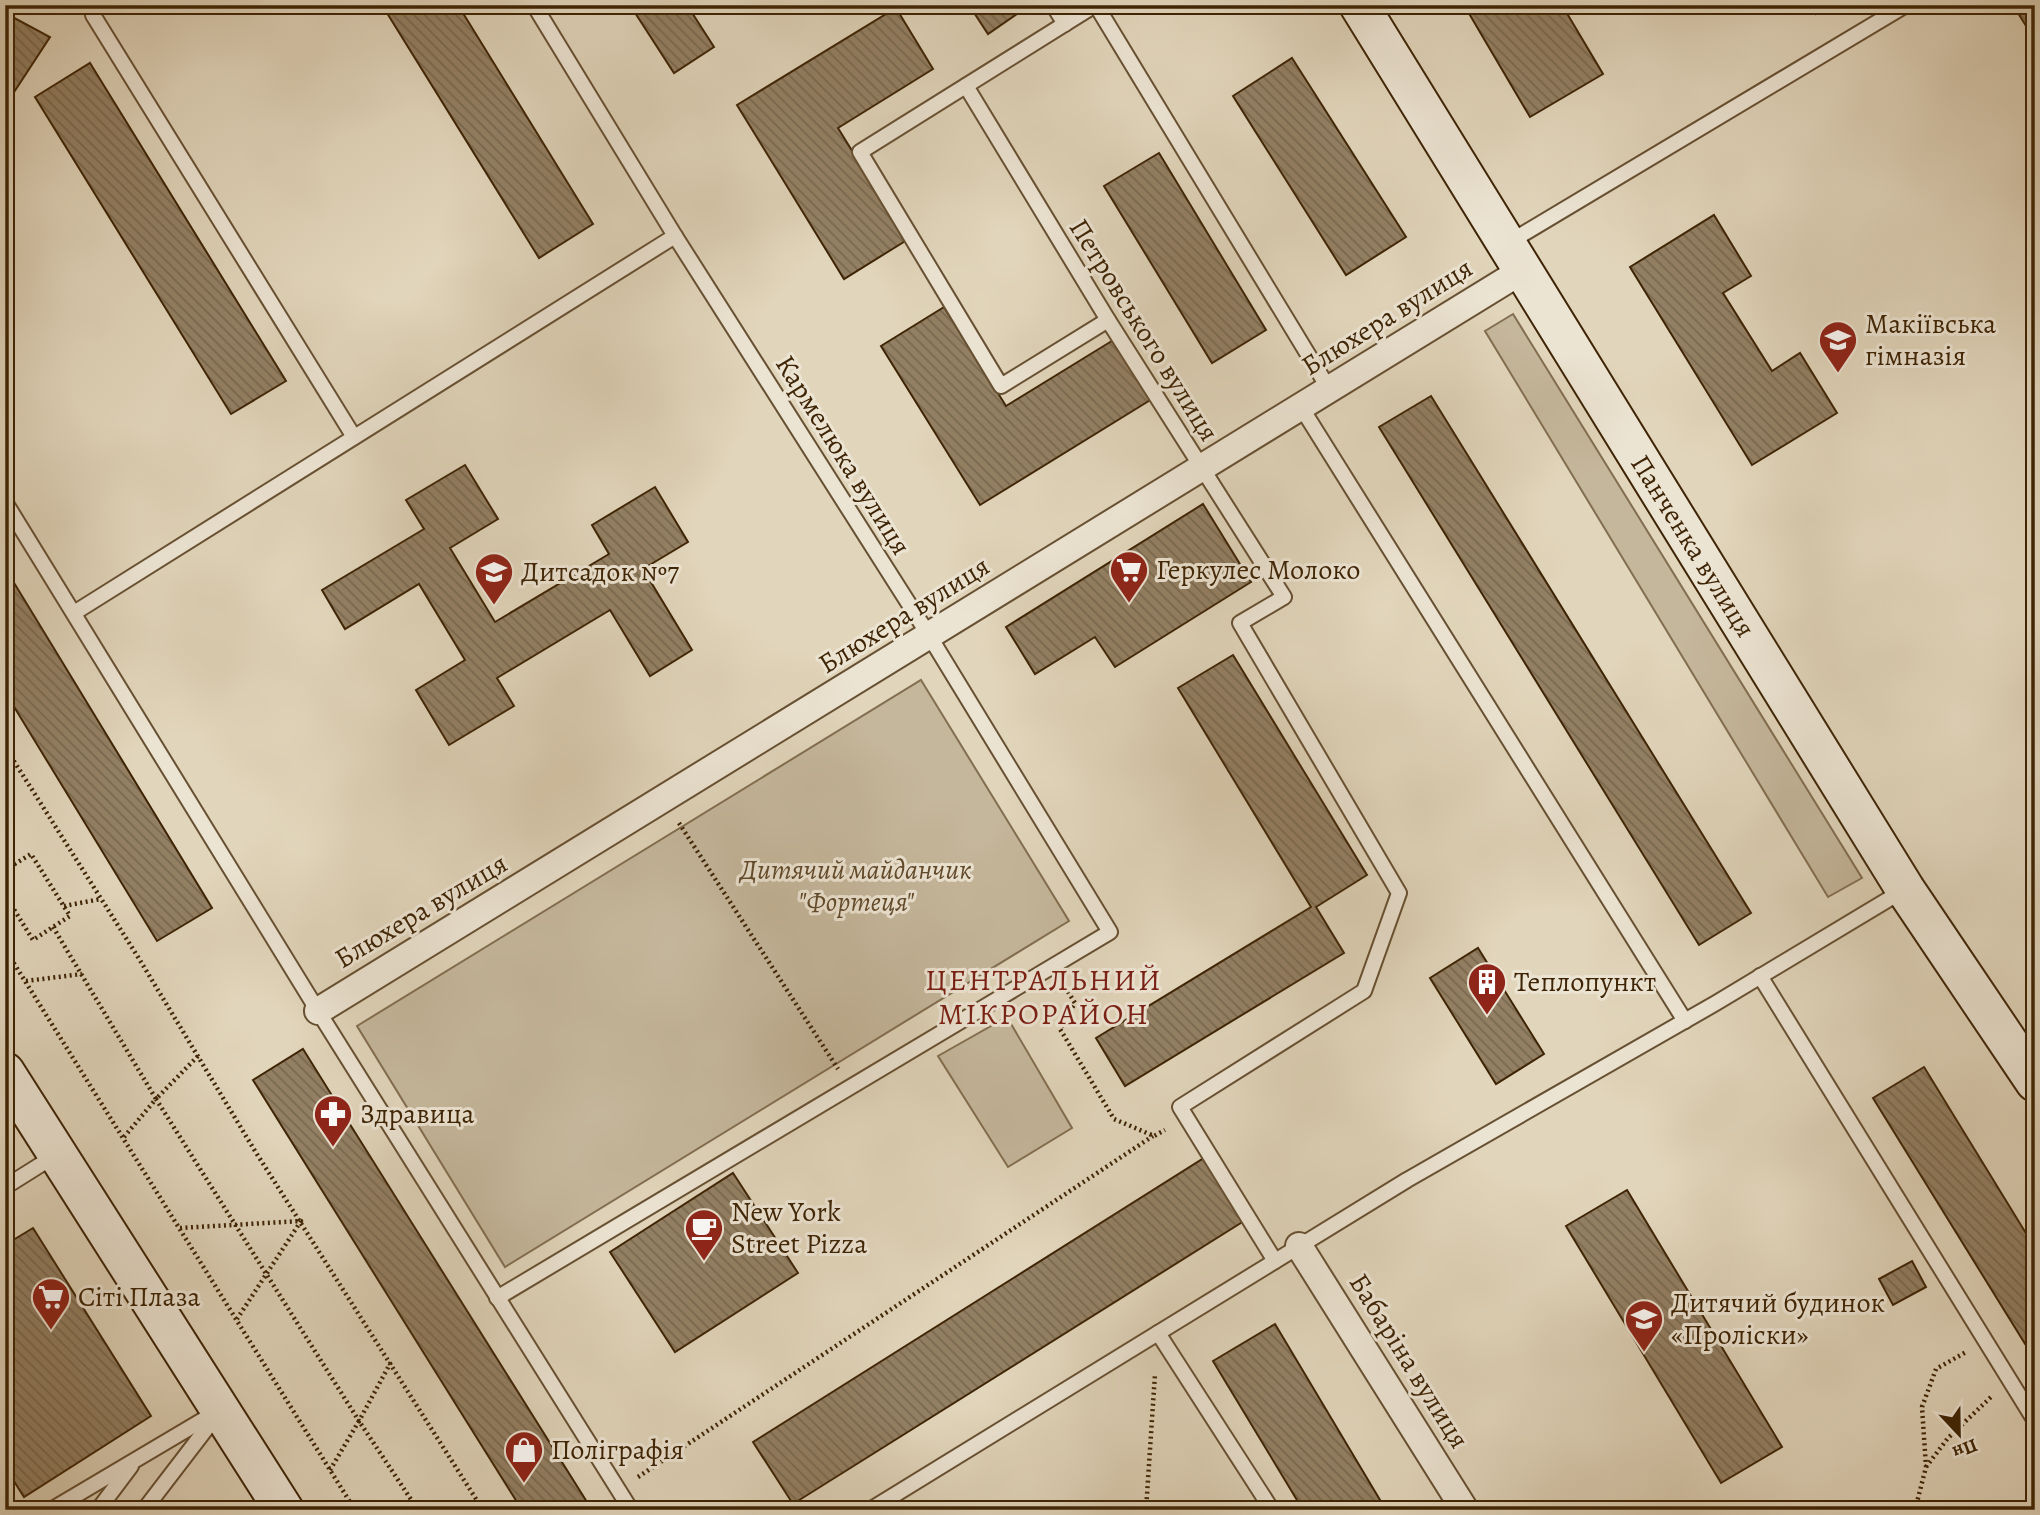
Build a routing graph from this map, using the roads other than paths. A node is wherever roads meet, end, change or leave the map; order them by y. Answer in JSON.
{"nodes":[{"id":1,"x":534,"y":5,"type":"edge"},
{"id":2,"x":1053,"y":5,"type":"edge"},
{"id":3,"x":1095,"y":5,"type":"edge"},
{"id":4,"x":1906,"y":5,"type":"edge"},
{"id":5,"x":1360,"y":6,"type":"edge"},
{"id":6,"x":93,"y":15,"type":"dead end"},
{"id":7,"x":1065,"y":24,"type":"junction"},
{"id":8,"x":966,"y":86,"type":"junction"},
{"id":9,"x":675,"y":236,"type":"junction"},
{"id":10,"x":1515,"y":257,"type":"junction"},
{"id":11,"x":1108,"y":320,"type":"junction"},
{"id":12,"x":1329,"y":389,"type":"junction"},
{"id":13,"x":1301,"y":407,"type":"junction"},
{"id":14,"x":354,"y":437,"type":"junction"},
{"id":15,"x":1201,"y":468,"type":"junction"},
{"id":16,"x":5,"y":502,"type":"edge"},
{"id":17,"x":74,"y":613,"type":"junction"},
{"id":18,"x":930,"y":636,"type":"junction"},
{"id":19,"x":1905,"y":889,"type":"junction"},
{"id":20,"x":1760,"y":976,"type":"junction"},
{"id":21,"x":318,"y":1011,"type":"junction"},
{"id":22,"x":1685,"y":1021,"type":"junction"},
{"id":23,"x":5,"y":1072,"type":"edge"},
{"id":24,"x":2035,"y":1082,"type":"edge"},
{"id":25,"x":57,"y":1154,"type":"junction"},
{"id":26,"x":5,"y":1187,"type":"edge"},
{"id":27,"x":1300,"y":1247,"type":"junction"},
{"id":28,"x":1275,"y":1261,"type":"junction"},
{"id":29,"x":498,"y":1298,"type":"junction"},
{"id":30,"x":1158,"y":1333,"type":"junction"},
{"id":31,"x":221,"y":1409,"type":"junction"},
{"id":32,"x":2035,"y":1421,"type":"edge"},
{"id":33,"x":134,"y":1462,"type":"junction"},
{"id":34,"x":51,"y":1510,"type":"edge"},
{"id":35,"x":98,"y":1510,"type":"edge"},
{"id":36,"x":144,"y":1510,"type":"edge"},
{"id":37,"x":284,"y":1510,"type":"edge"},
{"id":38,"x":631,"y":1510,"type":"edge"},
{"id":39,"x":870,"y":1510,"type":"edge"},
{"id":40,"x":1272,"y":1510,"type":"edge"},
{"id":41,"x":1465,"y":1510,"type":"edge"}],
"edges":[{"from":1,"to":9,"type":"lane","name":"Кармелюка вулиця"},
{"from":2,"to":7,"type":"lane"},
{"from":3,"to":7,"type":"lane"},
{"from":3,"to":12,"type":"lane"},
{"from":4,"to":10,"type":"lane"},
{"from":5,"to":10,"type":"street","name":"Панченка вулиця"},
{"from":6,"to":14,"type":"lane"},
{"from":7,"to":8,"type":"lane"},
{"from":8,"to":11,"type":"lane","name":"Петровського вулиця"},
{"from":8,"to":11,"type":"lane"},
{"from":9,"to":14,"type":"lane"},
{"from":9,"to":18,"type":"lane","name":"Кармелюка вулиця"},
{"from":10,"to":12,"type":"street","name":"Блюхера вулиця"},
{"from":10,"to":19,"type":"street","name":"Панченка вулиця"},
{"from":11,"to":15,"type":"lane","name":"Петровського вулиця"},
{"from":12,"to":13,"type":"street","name":"Блюхера вулиця"},
{"from":13,"to":15,"type":"street","name":"Блюхера вулиця"},
{"from":13,"to":22,"type":"lane"},
{"from":14,"to":17,"type":"lane"},
{"from":15,"to":18,"type":"street","name":"Блюхера вулиця"},
{"from":15,"to":28,"type":"lane","name":"Петровського вулиця"},
{"from":16,"to":17,"type":"lane"},
{"from":17,"to":21,"type":"lane"},
{"from":18,"to":21,"type":"street","name":"Блюхера вулиця"},
{"from":18,"to":29,"type":"lane","name":"Кармелюка вулиця"},
{"from":19,"to":20,"type":"lane"},
{"from":19,"to":24,"type":"street","name":"Панченка вулиця"},
{"from":20,"to":22,"type":"lane"},
{"from":20,"to":32,"type":"lane"},
{"from":21,"to":29,"type":"lane"},
{"from":22,"to":27,"type":"lane"},
{"from":23,"to":25,"type":"street"},
{"from":25,"to":26,"type":"lane"},
{"from":25,"to":31,"type":"street"},
{"from":27,"to":28,"type":"lane"},
{"from":27,"to":41,"type":"street","name":"Бабаріна вулиця"},
{"from":28,"to":30,"type":"lane"},
{"from":29,"to":38,"type":"lane"},
{"from":30,"to":39,"type":"lane"},
{"from":30,"to":40,"type":"lane"},
{"from":31,"to":33,"type":"lane"},
{"from":31,"to":36,"type":"lane"},
{"from":31,"to":37,"type":"street"},
{"from":33,"to":34,"type":"lane"},
{"from":33,"to":35,"type":"lane"}]}
